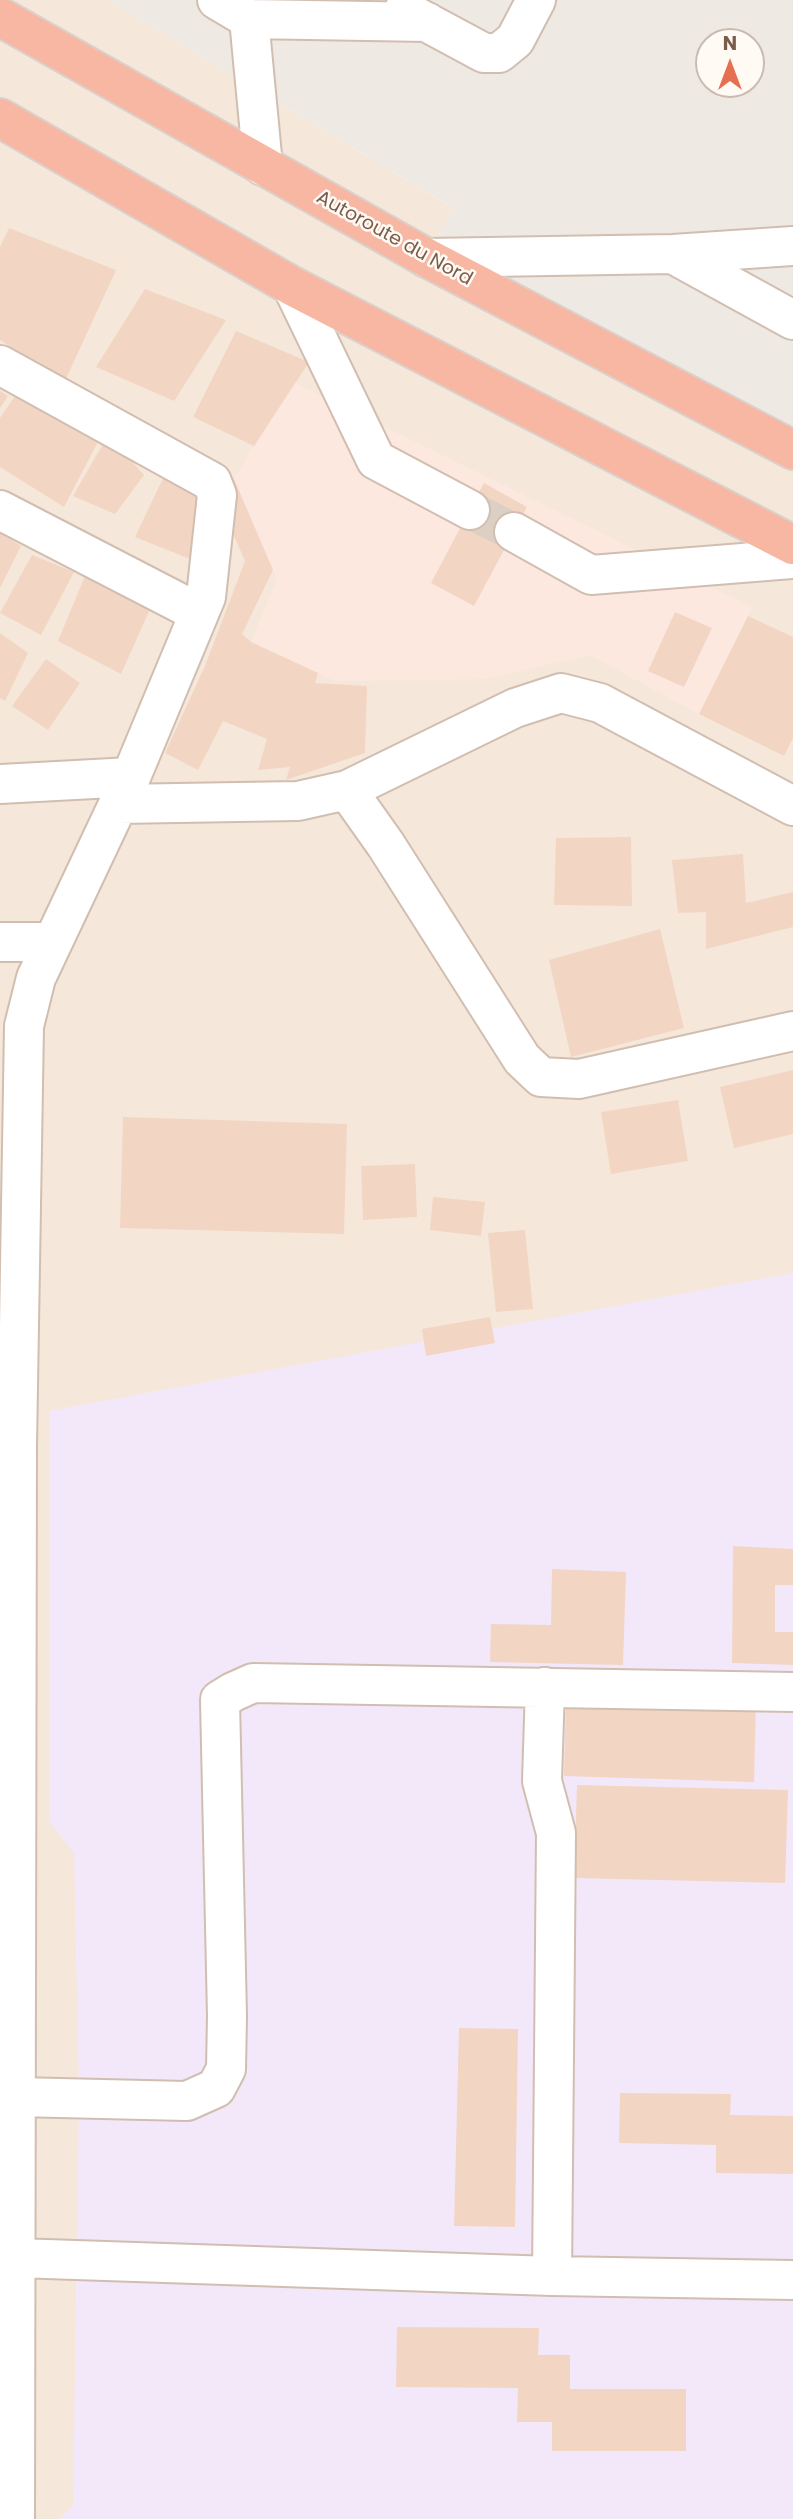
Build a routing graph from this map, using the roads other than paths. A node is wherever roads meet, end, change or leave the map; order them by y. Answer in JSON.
{"nodes":[{"id":1,"x":217,"y":0,"type":"edge"},
{"id":2,"x":387,"y":0,"type":"edge"},
{"id":3,"x":536,"y":0,"type":"edge"},
{"id":4,"x":0,"y":17,"type":"edge"},
{"id":5,"x":250,"y":19,"type":"junction"},
{"id":6,"x":427,"y":22,"type":"junction"},
{"id":7,"x":0,"y":118,"type":"edge"},
{"id":8,"x":263,"y":166,"type":"junction"},
{"id":9,"x":793,"y":246,"type":"edge"},
{"id":10,"x":673,"y":254,"type":"junction"},
{"id":11,"x":427,"y":258,"type":"junction"},
{"id":12,"x":292,"y":286,"type":"junction"},
{"id":13,"x":793,"y":320,"type":"edge"},
{"id":14,"x":0,"y":365,"type":"edge"},
{"id":15,"x":793,"y":450,"type":"edge"},
{"id":16,"x":0,"y":510,"type":"edge"},
{"id":17,"x":470,"y":510,"type":"tunnel mouth"},
{"id":18,"x":513,"y":532,"type":"tunnel mouth"},
{"id":19,"x":793,"y":545,"type":"edge"},
{"id":20,"x":793,"y":559,"type":"edge"},
{"id":21,"x":199,"y":613,"type":"junction"},
{"id":22,"x":0,"y":784,"type":"edge"},
{"id":23,"x":347,"y":790,"type":"junction"},
{"id":24,"x":124,"y":791,"type":"junction"},
{"id":25,"x":793,"y":806,"type":"edge"},
{"id":26,"x":0,"y":942,"type":"edge"},
{"id":27,"x":52,"y":942,"type":"junction"},
{"id":28,"x":793,"y":1031,"type":"edge"},
{"id":29,"x":545,"y":1687,"type":"junction"},
{"id":30,"x":793,"y":1692,"type":"edge"},
{"id":31,"x":11,"y":2077,"type":"edge"},
{"id":32,"x":16,"y":2258,"type":"junction"},
{"id":33,"x":552,"y":2276,"type":"junction"},
{"id":34,"x":793,"y":2280,"type":"edge"},
{"id":35,"x":15,"y":2519,"type":"edge"}],
"edges":[{"from":1,"to":5,"type":"street"},
{"from":2,"to":6,"type":"street"},
{"from":3,"to":6,"type":"street"},
{"from":4,"to":8,"type":"highway","name":"Autoroute du Nord"},
{"from":5,"to":6,"type":"street"},
{"from":5,"to":8,"type":"street"},
{"from":7,"to":12,"type":"highway"},
{"from":8,"to":11,"type":"highway","name":"Autoroute du Nord"},
{"from":9,"to":10,"type":"street"},
{"from":10,"to":11,"type":"street"},
{"from":10,"to":13,"type":"street"},
{"from":11,"to":15,"type":"highway","name":"Autoroute du Nord"},
{"from":12,"to":17,"type":"street"},
{"from":12,"to":19,"type":"highway"},
{"from":14,"to":21,"type":"street"},
{"from":16,"to":21,"type":"street"},
{"from":18,"to":20,"type":"street"},
{"from":21,"to":24,"type":"street"},
{"from":22,"to":24,"type":"street"},
{"from":23,"to":24,"type":"street"},
{"from":23,"to":25,"type":"street"},
{"from":23,"to":28,"type":"street"},
{"from":24,"to":27,"type":"street"},
{"from":26,"to":27,"type":"street"},
{"from":27,"to":31,"type":"street"},
{"from":29,"to":30,"type":"street"},
{"from":29,"to":31,"type":"street"},
{"from":29,"to":33,"type":"street"},
{"from":31,"to":32,"type":"street"},
{"from":32,"to":33,"type":"street"},
{"from":32,"to":35,"type":"street"},
{"from":33,"to":34,"type":"street"}]}
